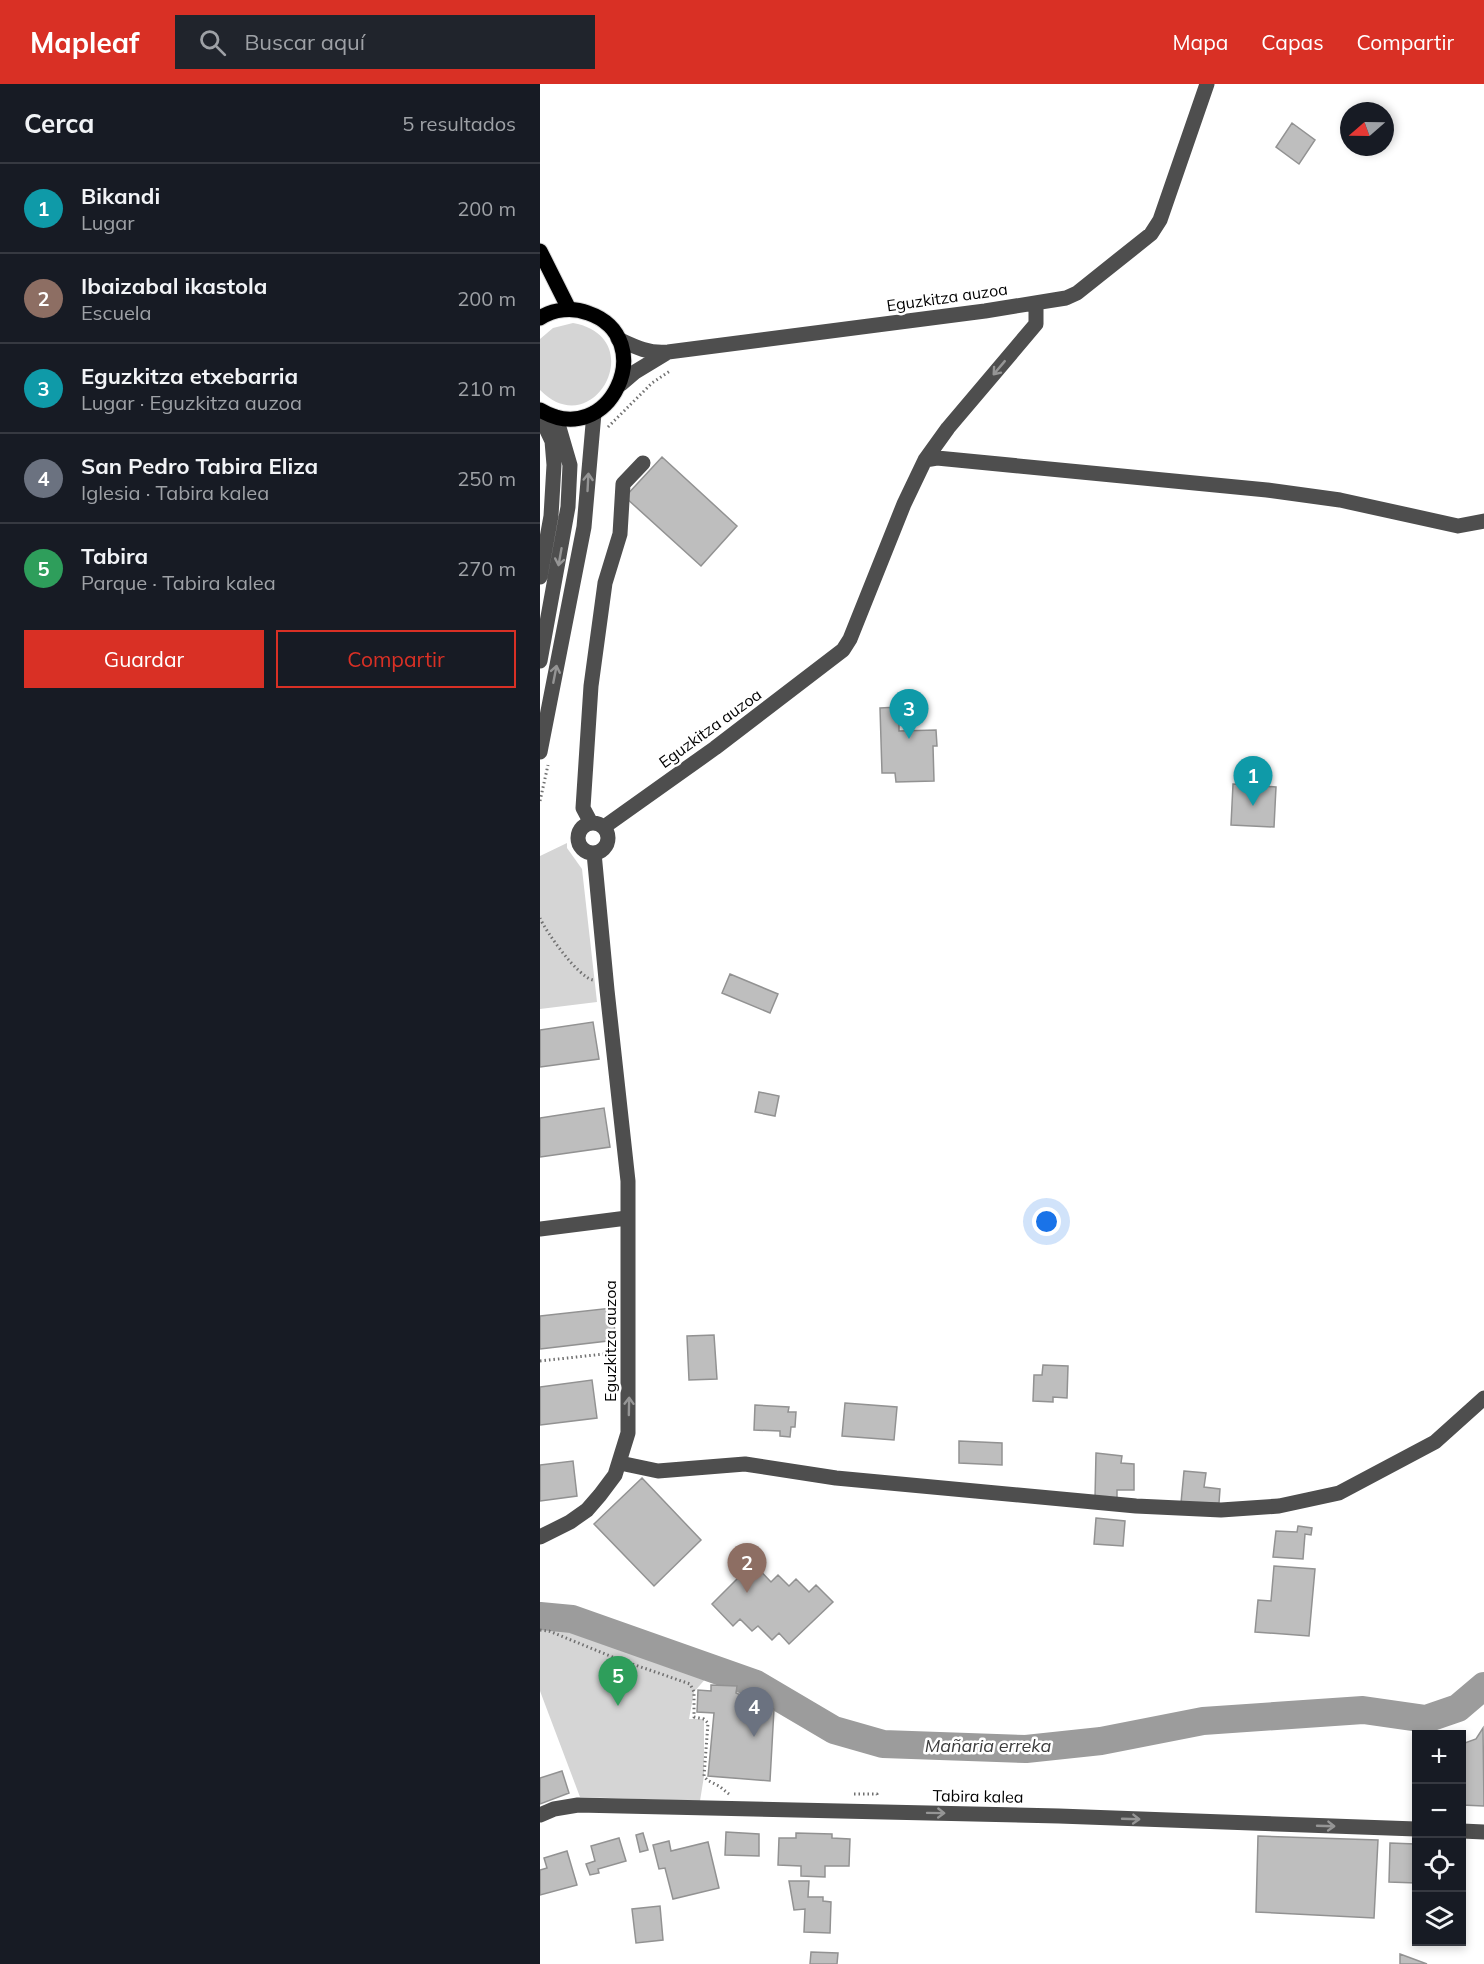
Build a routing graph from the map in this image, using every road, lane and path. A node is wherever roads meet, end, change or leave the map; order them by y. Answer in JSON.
{"nodes":[{"id":1,"x":1207,"y":84,"type":"edge"},
{"id":2,"x":540,"y":251,"type":"edge"},
{"id":3,"x":1036,"y":303,"type":"junction"},
{"id":4,"x":569,"y":309,"type":"junction"},
{"id":5,"x":540,"y":318,"type":"edge"},
{"id":6,"x":618,"y":339,"type":"junction"},
{"id":7,"x":668,"y":352,"type":"junction"},
{"id":8,"x":674,"y":368,"type":"dead end"},
{"id":9,"x":621,"y":384,"type":"junction"},
{"id":10,"x":540,"y":410,"type":"edge"},
{"id":11,"x":594,"y":413,"type":"junction"},
{"id":12,"x":540,"y":416,"type":"edge"},
{"id":13,"x":556,"y":417,"type":"junction"},
{"id":14,"x":602,"y":433,"type":"dead end"},
{"id":15,"x":926,"y":460,"type":"junction"},
{"id":16,"x":643,"y":463,"type":"dead end"},
{"id":17,"x":1484,"y":521,"type":"edge"},
{"id":18,"x":540,"y":577,"type":"edge"},
{"id":19,"x":540,"y":661,"type":"edge"},
{"id":20,"x":544,"y":756,"type":"edge"},
{"id":21,"x":540,"y":801,"type":"edge"},
{"id":22,"x":597,"y":825,"type":"junction"},
{"id":23,"x":594,"y":853,"type":"junction"},
{"id":24,"x":540,"y":918,"type":"edge"},
{"id":25,"x":607,"y":990,"type":"junction"},
{"id":26,"x":627,"y":1218,"type":"junction"},
{"id":27,"x":540,"y":1229,"type":"edge"},
{"id":28,"x":619,"y":1352,"type":"dead end"},
{"id":29,"x":540,"y":1361,"type":"edge"},
{"id":30,"x":1484,"y":1398,"type":"edge"},
{"id":31,"x":620,"y":1463,"type":"junction"},
{"id":32,"x":540,"y":1538,"type":"edge"},
{"id":33,"x":540,"y":1630,"type":"edge"},
{"id":34,"x":853,"y":1794,"type":"dead end"},
{"id":35,"x":734,"y":1798,"type":"dead end"},
{"id":36,"x":878,"y":1812,"type":"junction"},
{"id":37,"x":540,"y":1815,"type":"edge"},
{"id":38,"x":1412,"y":1829,"type":"edge"},
{"id":39,"x":1466,"y":1831,"type":"edge"},
{"id":40,"x":1484,"y":1832,"type":"edge"}],
"edges":[{"from":1,"to":3,"type":"street"},
{"from":2,"to":4,"type":"main road"},
{"from":3,"to":7,"type":"street","name":"Eguzkitza auzoa"},
{"from":3,"to":15,"type":"street","name":"Eguzkitza auzoa","one_way":true},
{"from":4,"to":5,"type":"main road"},
{"from":4,"to":6,"type":"main road"},
{"from":6,"to":7,"type":"street"},
{"from":6,"to":9,"type":"main road"},
{"from":7,"to":9,"type":"street"},
{"from":8,"to":14,"type":"path"},
{"from":9,"to":11,"type":"main road"},
{"from":10,"to":13,"type":"main road"},
{"from":11,"to":13,"type":"main road"},
{"from":20,"to":11,"type":"street","one_way":true},
{"from":12,"to":18,"type":"street"},
{"from":13,"to":19,"type":"street","one_way":true},
{"from":15,"to":17,"type":"street"},
{"from":15,"to":22,"type":"street","name":"Eguzkitza auzoa"},
{"from":16,"to":22,"type":"street"},
{"from":20,"to":21,"type":"path"},
{"from":22,"to":23,"type":"street"},
{"from":22,"to":23,"type":"street","name":"Eguzkitza auzoa"},
{"from":23,"to":25,"type":"street","name":"Eguzkitza auzoa"},
{"from":24,"to":25,"type":"path"},
{"from":25,"to":26,"type":"street","name":"Eguzkitza auzoa"},
{"from":26,"to":27,"type":"street"},
{"from":31,"to":26,"type":"street","name":"Eguzkitza auzoa","one_way":true},
{"from":28,"to":29,"type":"path"},
{"from":30,"to":31,"type":"street"},
{"from":31,"to":32,"type":"street","name":"Eguzkitza auzoa"},
{"from":33,"to":35,"type":"path"},
{"from":34,"to":36,"type":"path"},
{"from":36,"to":37,"type":"street","name":"Tabira kalea"},
{"from":36,"to":38,"type":"street","name":"Tabira kalea","one_way":true},
{"from":39,"to":40,"type":"street"}]}
